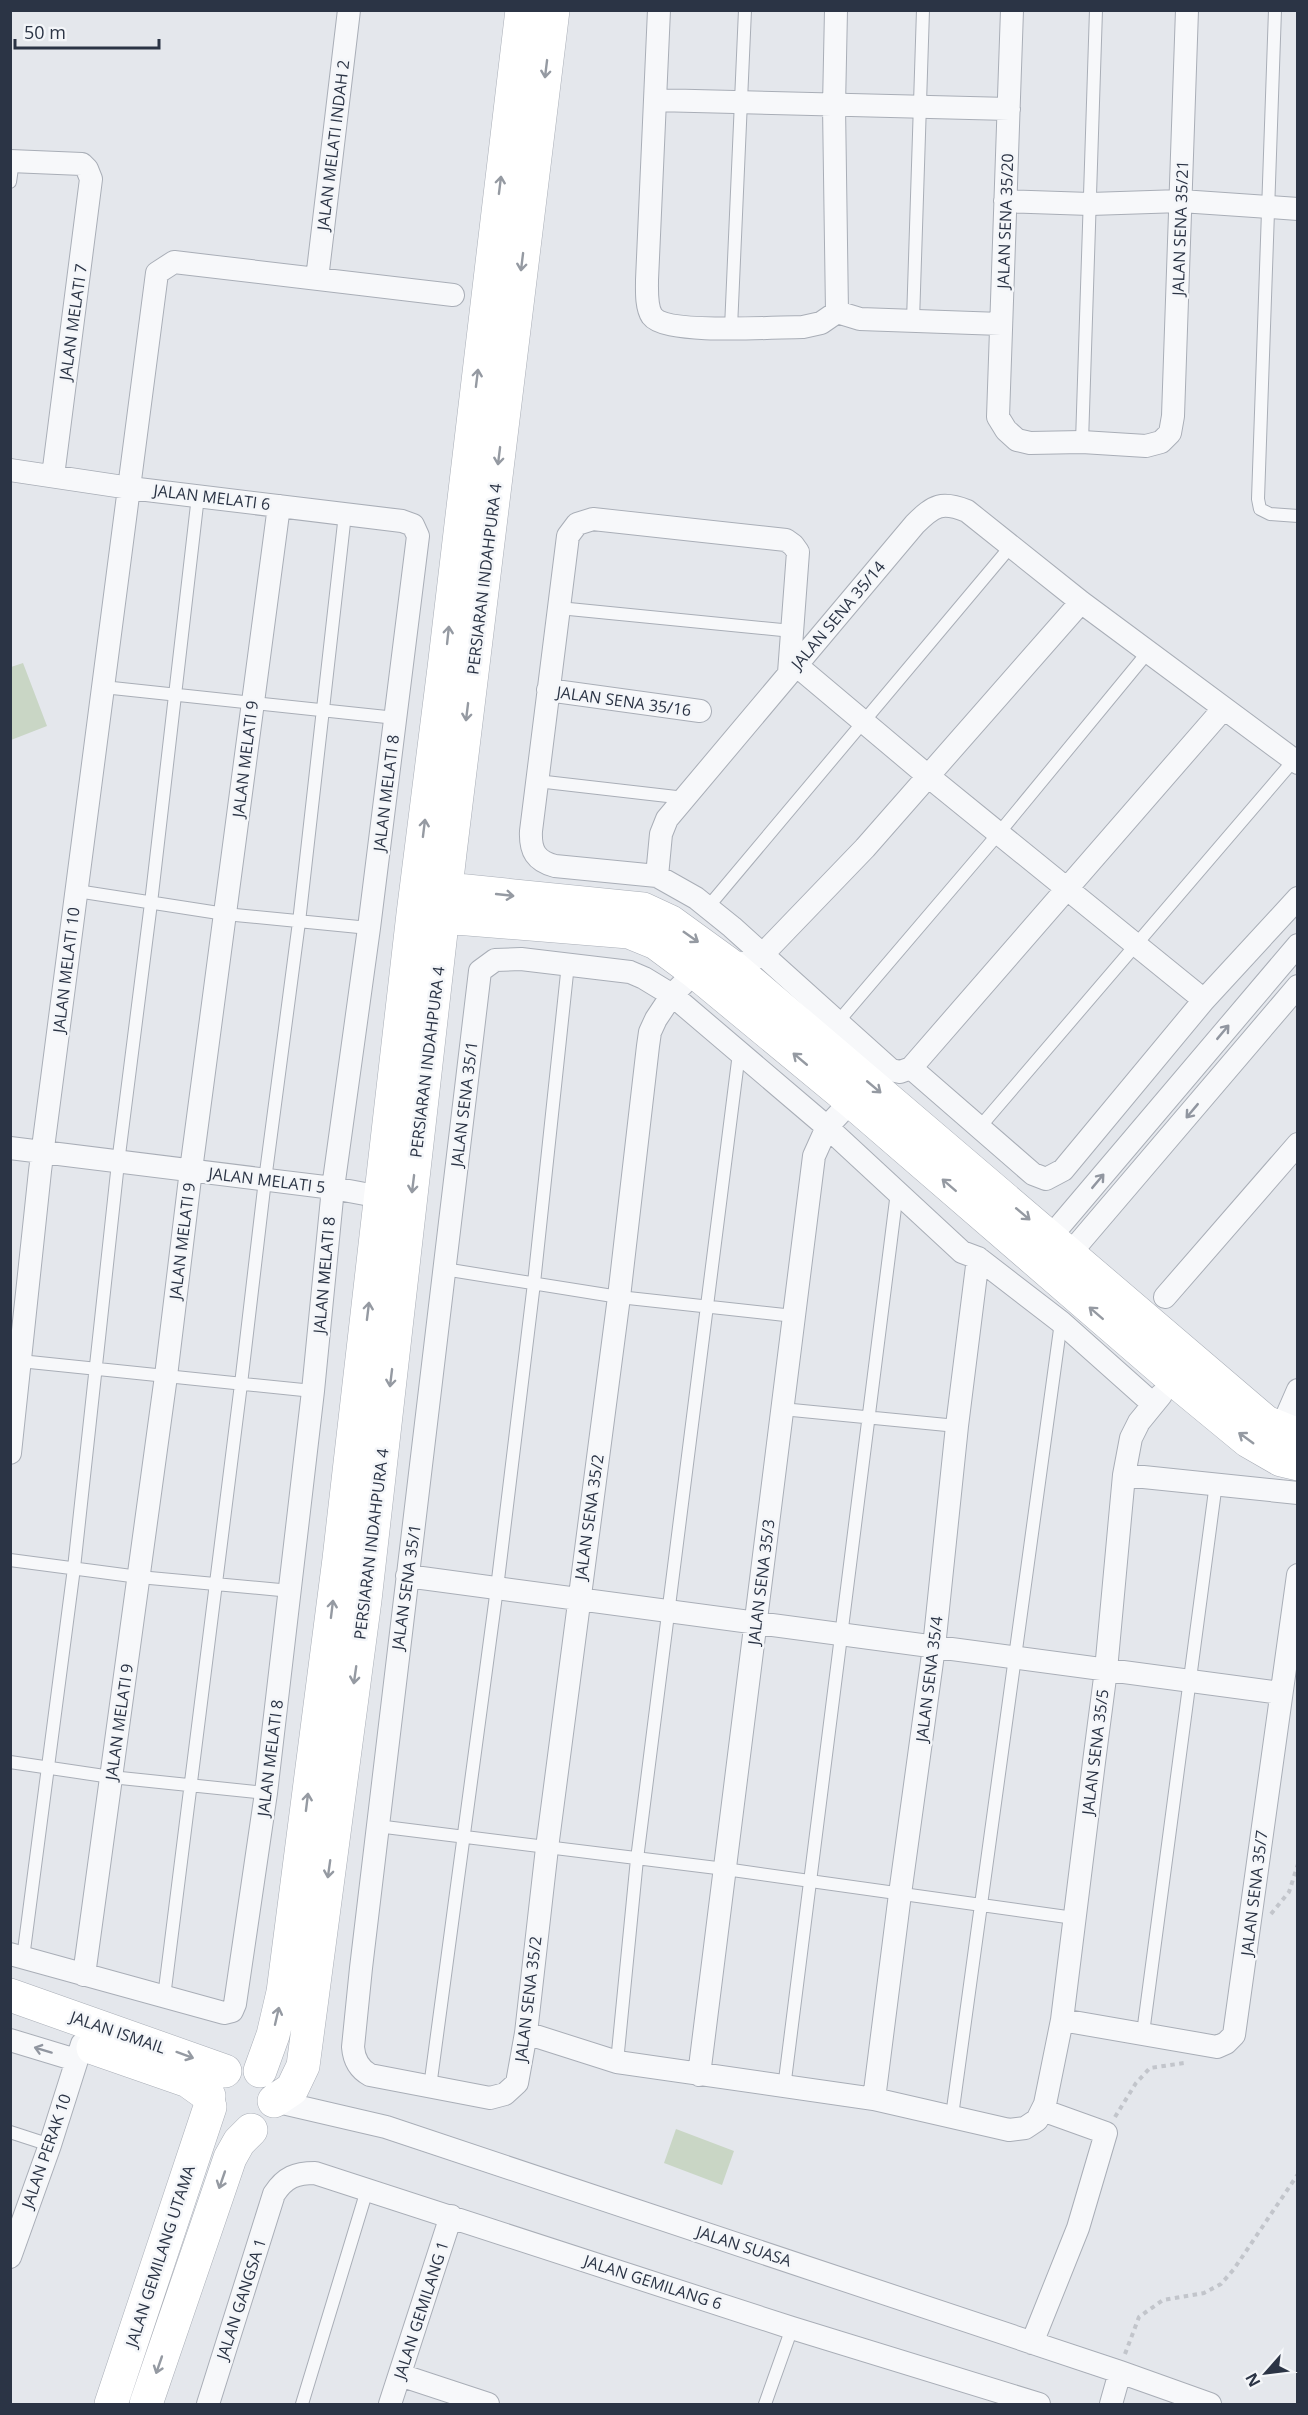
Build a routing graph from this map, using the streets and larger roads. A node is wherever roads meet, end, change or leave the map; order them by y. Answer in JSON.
{"nodes":[{"id":1,"x":349,"y":10,"type":"edge"},
{"id":2,"x":522,"y":10,"type":"edge"},
{"id":3,"x":553,"y":10,"type":"edge"},
{"id":4,"x":659,"y":10,"type":"edge"},
{"id":5,"x":836,"y":10,"type":"edge"},
{"id":6,"x":1012,"y":10,"type":"edge"},
{"id":7,"x":1187,"y":10,"type":"edge"},
{"id":8,"x":655,"y":100,"type":"junction"},
{"id":9,"x":834,"y":106,"type":"junction"},
{"id":10,"x":1009,"y":109,"type":"junction"},
{"id":11,"x":11,"y":168,"type":"edge"},
{"id":12,"x":1005,"y":201,"type":"junction"},
{"id":13,"x":1181,"y":201,"type":"junction"},
{"id":14,"x":1298,"y":209,"type":"edge"},
{"id":15,"x":317,"y":279,"type":"junction"},
{"id":16,"x":453,"y":295,"type":"dead end"},
{"id":17,"x":837,"y":312,"type":"junction"},
{"id":18,"x":1001,"y":324,"type":"junction"},
{"id":19,"x":1082,"y":442,"type":"joint"},
{"id":20,"x":10,"y":470,"type":"edge"},
{"id":21,"x":53,"y":476,"type":"junction"},
{"id":22,"x":130,"y":488,"type":"junction"},
{"id":23,"x":279,"y":506,"type":"junction"},
{"id":24,"x":413,"y":525,"type":"joint"},
{"id":25,"x":1081,"y":602,"type":"junction"},
{"id":26,"x":792,"y":669,"type":"junction"},
{"id":27,"x":548,"y":690,"type":"junction"},
{"id":28,"x":1224,"y":708,"type":"junction"},
{"id":29,"x":700,"y":711,"type":"dead end"},
{"id":30,"x":1295,"y":762,"type":"edge"},
{"id":31,"x":928,"y":776,"type":"junction"},
{"id":32,"x":657,"y":876,"type":"junction"},
{"id":33,"x":1067,"y":888,"type":"junction"},
{"id":34,"x":1298,"y":898,"type":"edge"},
{"id":35,"x":445,"y":903,"type":"junction"},
{"id":36,"x":1298,"y":945,"type":"edge"},
{"id":37,"x":747,"y":962,"type":"junction"},
{"id":38,"x":695,"y":972,"type":"junction"},
{"id":39,"x":1298,"y":986,"type":"edge"},
{"id":40,"x":672,"y":995,"type":"junction"},
{"id":41,"x":1204,"y":1000,"type":"junction"},
{"id":42,"x":911,"y":1068,"type":"junction"},
{"id":43,"x":851,"y":1101,"type":"junction"},
{"id":44,"x":827,"y":1127,"type":"junction"},
{"id":45,"x":1298,"y":1144,"type":"edge"},
{"id":46,"x":10,"y":1148,"type":"edge"},
{"id":47,"x":42,"y":1153,"type":"junction"},
{"id":48,"x":191,"y":1170,"type":"junction"},
{"id":49,"x":333,"y":1188,"type":"junction"},
{"id":50,"x":381,"y":1197,"type":"junction"},
{"id":51,"x":1051,"y":1256,"type":"junction"},
{"id":52,"x":978,"y":1258,"type":"junction"},
{"id":53,"x":1165,"y":1297,"type":"dead end"},
{"id":54,"x":1174,"y":1380,"type":"junction"},
{"id":55,"x":1298,"y":1390,"type":"edge"},
{"id":56,"x":1153,"y":1404,"type":"junction"},
{"id":57,"x":1289,"y":1432,"type":"edge"},
{"id":58,"x":10,"y":1453,"type":"edge"},
{"id":59,"x":1298,"y":1464,"type":"edge"},
{"id":60,"x":1124,"y":1475,"type":"junction"},
{"id":61,"x":1298,"y":1493,"type":"edge"},
{"id":62,"x":1298,"y":1575,"type":"edge"},
{"id":63,"x":407,"y":1576,"type":"junction"},
{"id":64,"x":578,"y":1600,"type":"junction"},
{"id":65,"x":756,"y":1623,"type":"junction"},
{"id":66,"x":934,"y":1647,"type":"junction"},
{"id":67,"x":1106,"y":1670,"type":"junction"},
{"id":68,"x":1281,"y":1693,"type":"junction"},
{"id":69,"x":17,"y":1956,"type":"edge"},
{"id":70,"x":84,"y":1975,"type":"junction"},
{"id":71,"x":10,"y":1995,"type":"edge"},
{"id":72,"x":10,"y":2019,"type":"edge"},
{"id":73,"x":1062,"y":2020,"type":"junction"},
{"id":74,"x":526,"y":2033,"type":"junction"},
{"id":75,"x":10,"y":2040,"type":"edge"},
{"id":76,"x":79,"y":2052,"type":"junction"},
{"id":77,"x":260,"y":2072,"type":"junction"},
{"id":78,"x":699,"y":2075,"type":"junction"},
{"id":79,"x":215,"y":2091,"type":"junction"},
{"id":80,"x":490,"y":2098,"type":"joint"},
{"id":81,"x":874,"y":2100,"type":"junction"},
{"id":82,"x":274,"y":2101,"type":"junction"},
{"id":83,"x":1042,"y":2110,"type":"junction"},
{"id":84,"x":251,"y":2130,"type":"junction"},
{"id":85,"x":274,"y":2194,"type":"joint"},
{"id":86,"x":452,"y":2216,"type":"junction"},
{"id":87,"x":15,"y":2230,"type":"edge"},
{"id":88,"x":10,"y":2257,"type":"edge"},
{"id":89,"x":1032,"y":2343,"type":"junction"},
{"id":90,"x":1120,"y":2372,"type":"junction"},
{"id":91,"x":400,"y":2374,"type":"junction"},
{"id":92,"x":111,"y":2404,"type":"edge"},
{"id":93,"x":146,"y":2404,"type":"edge"},
{"id":94,"x":208,"y":2404,"type":"edge"},
{"id":95,"x":390,"y":2404,"type":"edge"},
{"id":96,"x":488,"y":2404,"type":"edge"},
{"id":97,"x":1039,"y":2404,"type":"edge"},
{"id":98,"x":1111,"y":2404,"type":"edge"},
{"id":99,"x":1210,"y":2404,"type":"edge"}],
"edges":[{"from":1,"to":15,"type":"street","name":"JALAN MELATI INDAH 2"},
{"from":50,"to":2,"type":"street","name":"PERSIARAN INDAHPURA 4","one_way":true},
{"from":3,"to":35,"type":"street","name":"PERSIARAN INDAHPURA 4","one_way":true},
{"from":4,"to":8,"type":"street"},
{"from":5,"to":9,"type":"street"},
{"from":6,"to":10,"type":"street","name":"JALAN SENA 35/20"},
{"from":7,"to":13,"type":"street","name":"JALAN SENA 35/21"},
{"from":8,"to":9,"type":"street"},
{"from":8,"to":17,"type":"street"},
{"from":9,"to":10,"type":"street"},
{"from":9,"to":17,"type":"street"},
{"from":10,"to":12,"type":"street","name":"JALAN SENA 35/20"},
{"from":11,"to":21,"type":"street","name":"JALAN MELATI 7"},
{"from":12,"to":13,"type":"street"},
{"from":12,"to":18,"type":"street","name":"JALAN SENA 35/20"},
{"from":13,"to":14,"type":"street"},
{"from":13,"to":19,"type":"street","name":"JALAN SENA 35/21"},
{"from":15,"to":16,"type":"street","name":"JALAN MELATI 10"},
{"from":15,"to":22,"type":"street","name":"JALAN MELATI 10"},
{"from":17,"to":18,"type":"street"},
{"from":18,"to":19,"type":"street","name":"JALAN SENA 35/20"},
{"from":20,"to":21,"type":"street","name":"JALAN MELATI 6"},
{"from":21,"to":22,"type":"street","name":"JALAN MELATI 6"},
{"from":22,"to":23,"type":"street","name":"JALAN MELATI 6"},
{"from":22,"to":47,"type":"street","name":"JALAN MELATI 10"},
{"from":23,"to":24,"type":"street","name":"JALAN MELATI 6"},
{"from":23,"to":48,"type":"street","name":"JALAN MELATI 9"},
{"from":24,"to":49,"type":"street","name":"JALAN MELATI 8"},
{"from":25,"to":26,"type":"street","name":"JALAN SENA 35/14"},
{"from":25,"to":28,"type":"street","name":"JALAN SENA 35/14"},
{"from":25,"to":31,"type":"street"},
{"from":26,"to":27,"type":"street"},
{"from":26,"to":31,"type":"street"},
{"from":26,"to":32,"type":"street","name":"JALAN SENA 35/14"},
{"from":27,"to":29,"type":"street","name":"JALAN SENA 35/16"},
{"from":27,"to":32,"type":"street"},
{"from":28,"to":30,"type":"street","name":"JALAN SENA 35/14"},
{"from":28,"to":33,"type":"street"},
{"from":31,"to":33,"type":"street"},
{"from":31,"to":37,"type":"street"},
{"from":32,"to":37,"type":"street"},
{"from":33,"to":41,"type":"street"},
{"from":33,"to":42,"type":"street"},
{"from":34,"to":41,"type":"street"},
{"from":35,"to":37,"type":"street","one_way":true},
{"from":35,"to":38,"type":"street"},
{"from":35,"to":82,"type":"street","name":"PERSIARAN INDAHPURA 4","one_way":true},
{"from":51,"to":36,"type":"street","one_way":true},
{"from":37,"to":38,"type":"street"},
{"from":37,"to":42,"type":"street"},
{"from":37,"to":51,"type":"street","one_way":true},
{"from":38,"to":40,"type":"street","name":"JALAN SENA 35/2"},
{"from":43,"to":38,"type":"street","one_way":true},
{"from":39,"to":51,"type":"street","one_way":true},
{"from":40,"to":44,"type":"street"},
{"from":40,"to":63,"type":"street","name":"JALAN SENA 35/1"},
{"from":40,"to":64,"type":"street","name":"JALAN SENA 35/2"},
{"from":41,"to":42,"type":"street"},
{"from":43,"to":44,"type":"street","name":"JALAN SENA 35/3"},
{"from":51,"to":43,"type":"street","one_way":true},
{"from":44,"to":52,"type":"street"},
{"from":44,"to":65,"type":"street","name":"JALAN SENA 35/3"},
{"from":45,"to":53,"type":"street"},
{"from":46,"to":47,"type":"street","name":"JALAN MELATI 5"},
{"from":47,"to":48,"type":"street","name":"JALAN MELATI 5"},
{"from":47,"to":58,"type":"street","name":"JALAN MELATI 10"},
{"from":48,"to":49,"type":"street","name":"JALAN MELATI 5"},
{"from":48,"to":70,"type":"street","name":"JALAN MELATI 9"},
{"from":49,"to":50,"type":"street","name":"JALAN MELATI 5"},
{"from":49,"to":70,"type":"street","name":"JALAN MELATI 8"},
{"from":77,"to":50,"type":"street","name":"PERSIARAN INDAHPURA 4","one_way":true},
{"from":54,"to":51,"type":"street","one_way":true},
{"from":51,"to":57,"type":"street"},
{"from":52,"to":56,"type":"street"},
{"from":52,"to":66,"type":"street","name":"JALAN SENA 35/4"},
{"from":54,"to":56,"type":"street","name":"JALAN SENA 35/5"},
{"from":59,"to":54,"type":"street","one_way":true},
{"from":55,"to":57,"type":"street"},
{"from":56,"to":60,"type":"street","name":"JALAN SENA 35/5"},
{"from":60,"to":61,"type":"street"},
{"from":60,"to":67,"type":"street","name":"JALAN SENA 35/5"},
{"from":62,"to":68,"type":"street","name":"JALAN SENA 35/7"},
{"from":63,"to":64,"type":"street"},
{"from":63,"to":80,"type":"street","name":"JALAN SENA 35/1"},
{"from":64,"to":65,"type":"street"},
{"from":64,"to":74,"type":"street","name":"JALAN SENA 35/2"},
{"from":65,"to":66,"type":"street"},
{"from":65,"to":78,"type":"street","name":"JALAN SENA 35/3"},
{"from":66,"to":67,"type":"street"},
{"from":66,"to":81,"type":"street","name":"JALAN SENA 35/4"},
{"from":67,"to":68,"type":"street"},
{"from":67,"to":73,"type":"street","name":"JALAN SENA 35/5"},
{"from":68,"to":73,"type":"street","name":"JALAN SENA 35/7"},
{"from":69,"to":70,"type":"street"},
{"from":71,"to":79,"type":"street","name":"JALAN ISMAIL","one_way":true},
{"from":72,"to":76,"type":"street","name":"JALAN ISMAIL"},
{"from":73,"to":83,"type":"street","name":"JALAN SENA 35/5"},
{"from":74,"to":78,"type":"street"},
{"from":74,"to":80,"type":"street","name":"JALAN SENA 35/2"},
{"from":76,"to":75,"type":"street","one_way":true},
{"from":76,"to":79,"type":"street","name":"JALAN ISMAIL"},
{"from":76,"to":87,"type":"street","name":"JALAN PERAK 10"},
{"from":77,"to":79,"type":"street"},
{"from":77,"to":82,"type":"street"},
{"from":78,"to":81,"type":"street"},
{"from":79,"to":84,"type":"street"},
{"from":79,"to":92,"type":"street","name":"JALAN GEMILANG UTAMA"},
{"from":81,"to":83,"type":"street"},
{"from":82,"to":84,"type":"street"},
{"from":82,"to":89,"type":"street","name":"JALAN SUASA"},
{"from":83,"to":89,"type":"street"},
{"from":84,"to":93,"type":"street","name":"JALAN GEMILANG UTAMA","one_way":true},
{"from":85,"to":86,"type":"street","name":"JALAN GEMILANG 6"},
{"from":85,"to":94,"type":"street","name":"JALAN GANGSA 1"},
{"from":86,"to":91,"type":"street","name":"JALAN GEMILANG 1"},
{"from":86,"to":97,"type":"street","name":"JALAN GEMILANG 6"},
{"from":87,"to":88,"type":"street","name":"JALAN PERAK 10"},
{"from":89,"to":90,"type":"street","name":"JALAN SUASA"},
{"from":90,"to":98,"type":"street"},
{"from":90,"to":99,"type":"street","name":"JALAN SUASA"},
{"from":91,"to":95,"type":"street","name":"JALAN GEMILANG 1"},
{"from":91,"to":96,"type":"street"}]}
